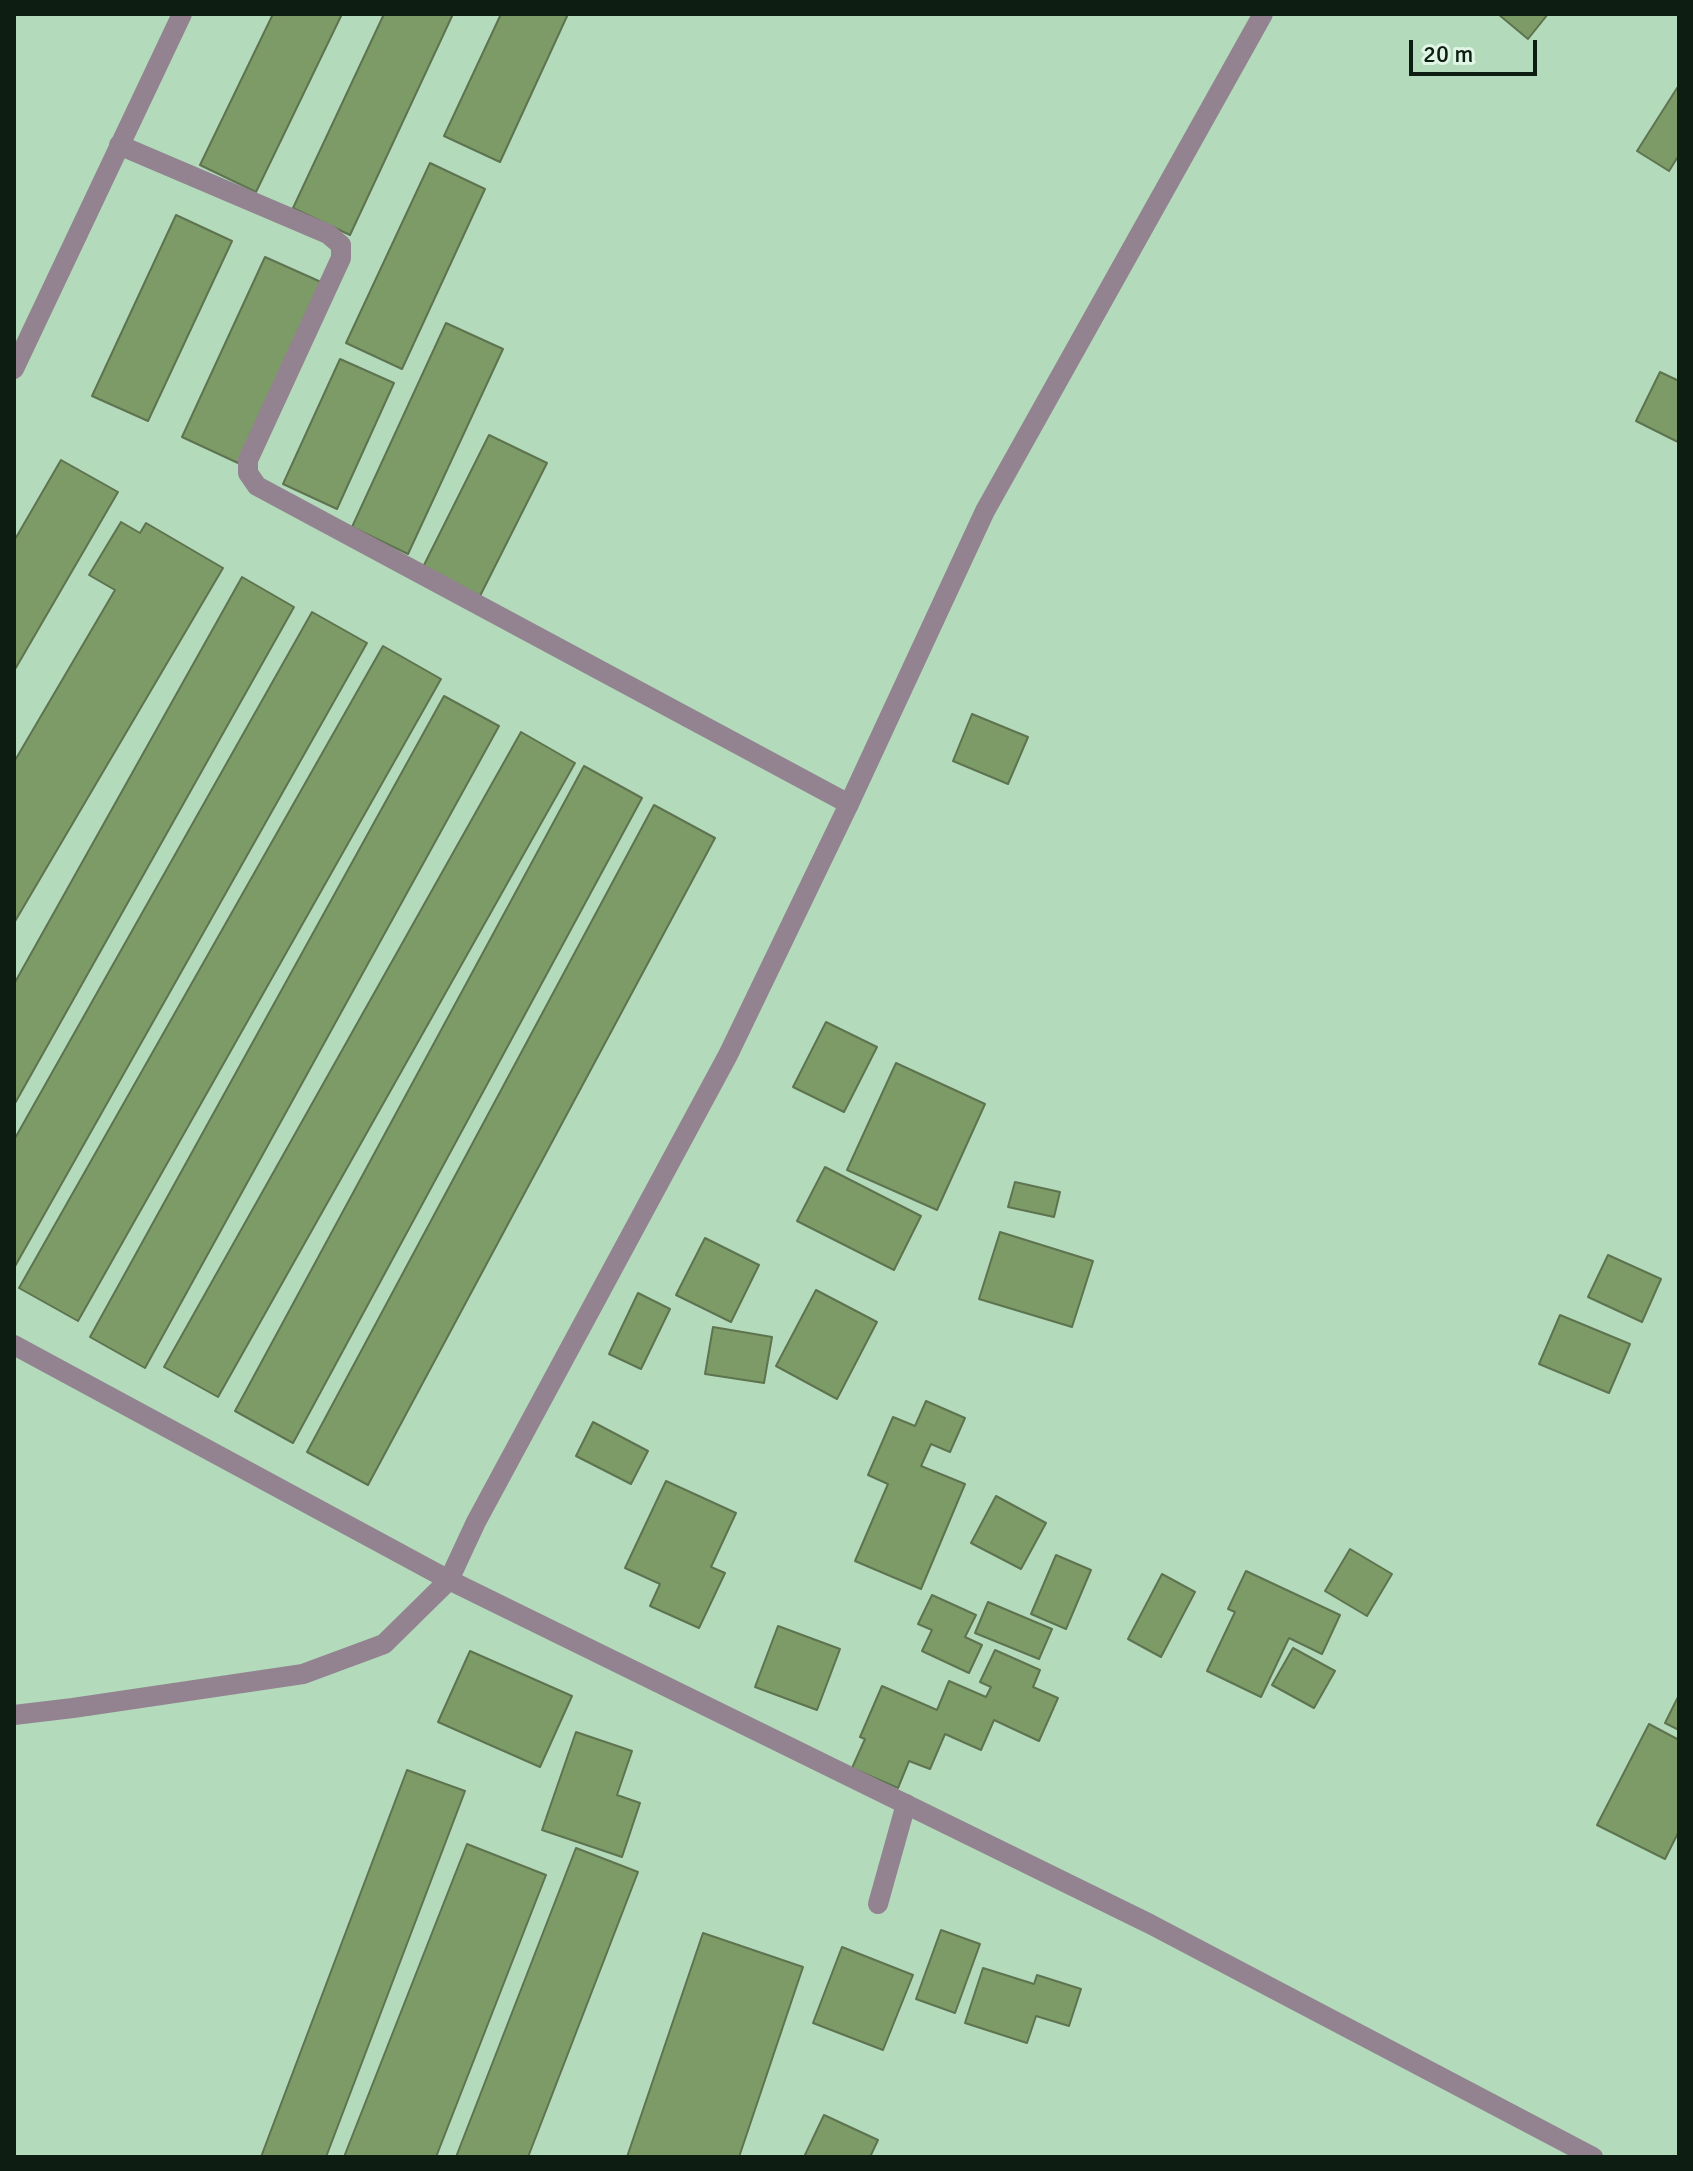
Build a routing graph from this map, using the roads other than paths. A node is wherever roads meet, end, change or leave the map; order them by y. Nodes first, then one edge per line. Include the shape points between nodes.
1 (182, 14) edge
2 (1263, 14) edge
3 (119, 145) junction
4 (14, 369) edge
5 (849, 804) junction
6 (14, 1345) edge
7 (449, 1580) junction
8 (14, 1715) edge
9 (906, 1804) junction
10 (878, 1904) dead end
11 (1593, 2157) edge

1 - 3 street
2 - 5 street via 985,511
3 - 4 street
3 - 5 street via 328,234 341,245 341,258 248,460 248,473 257,486
5 - 7 street via 728,1055
6 - 7 street
7 - 8 street via 384,1644 303,1674
7 - 9 street
9 - 10 street
9 - 11 street via 1150,1924

